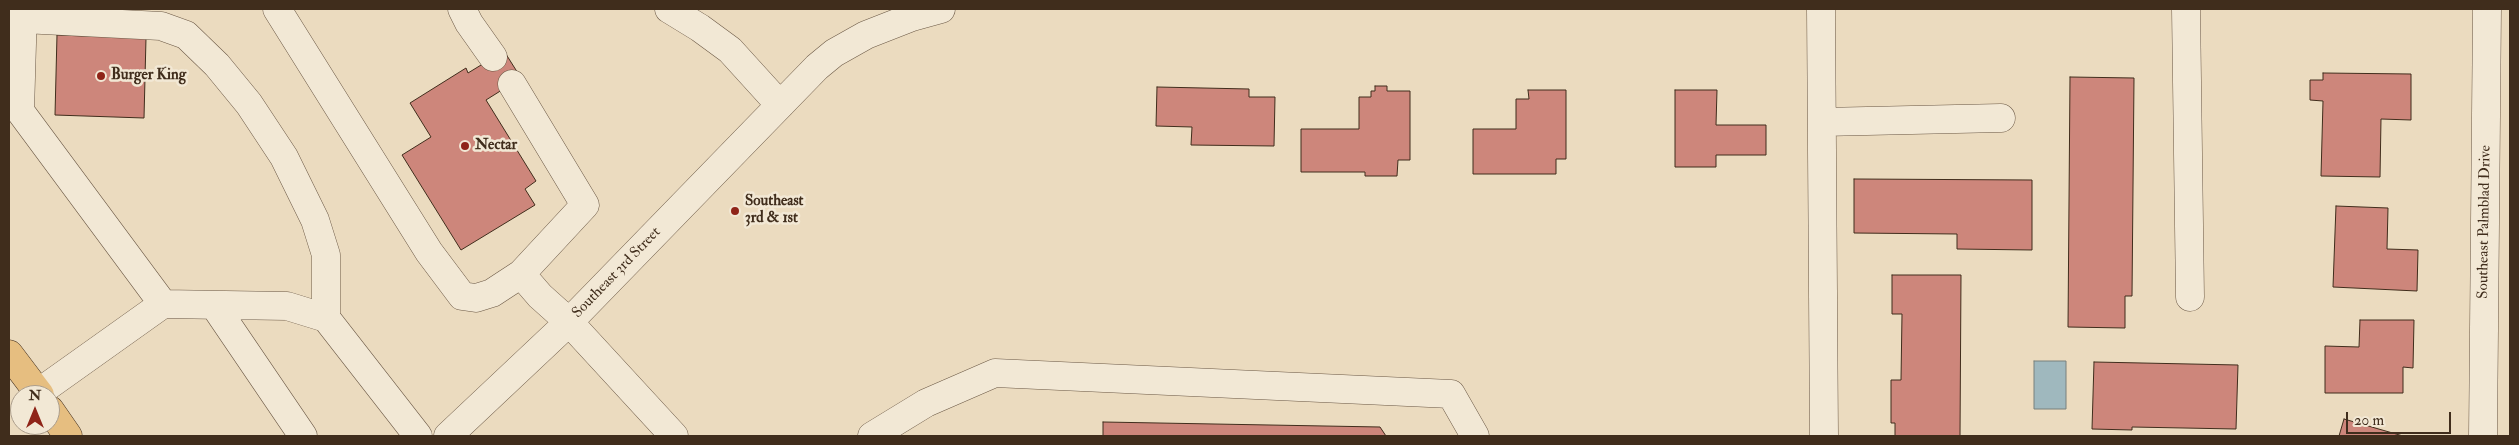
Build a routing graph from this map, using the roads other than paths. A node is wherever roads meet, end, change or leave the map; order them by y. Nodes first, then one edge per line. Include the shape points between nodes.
1 (277, 9) edge
2 (462, 9) edge
3 (669, 9) edge
4 (941, 9) edge
5 (1821, 9) edge
6 (2186, 9) edge
7 (2487, 9) edge
8 (23, 14) edge
9 (493, 57) dead end
10 (512, 84) dead end
11 (780, 105) junction
12 (2001, 118) dead end
13 (1822, 122) junction
14 (521, 274) junction
15 (2190, 297) dead end
16 (163, 304) junction
17 (214, 305) junction
18 (326, 318) junction
19 (569, 322) junction
20 (9, 354) edge
21 (32, 385) edge
22 (60, 386) edge
23 (60, 424) edge
24 (68, 436) edge
25 (303, 436) edge
26 (418, 436) edge
27 (448, 436) edge
28 (674, 436) edge
29 (872, 436) edge
30 (1475, 436) edge
31 (1824, 436) edge
32 (2483, 436) edge

1 - 14 street via 429,252 462,296 476,298 492,293
2 - 9 street
3 - 11 street via 730,50
4 - 11 street, Southeast 3rd Street via 866,35 834,53 816,66
5 - 13 street
6 - 15 street
7 - 32 street, Southeast Palmblad Drive
8 - 16 street via 20,111
8 - 18 street via 161,26 186,35 217,65 284,157 315,220 326,254
10 - 14 street via 585,205
11 - 19 street, Southeast 3rd Street
12 - 13 street
13 - 31 street
14 - 19 street
16 - 17 street
16 - 22 street
17 - 18 street via 287,306
17 - 25 street
18 - 26 street
19 - 27 street, Southeast 3rd Street
19 - 28 street
20 - 21 highway
23 - 24 highway
29 - 30 street via 926,402 995,374 1451,394

